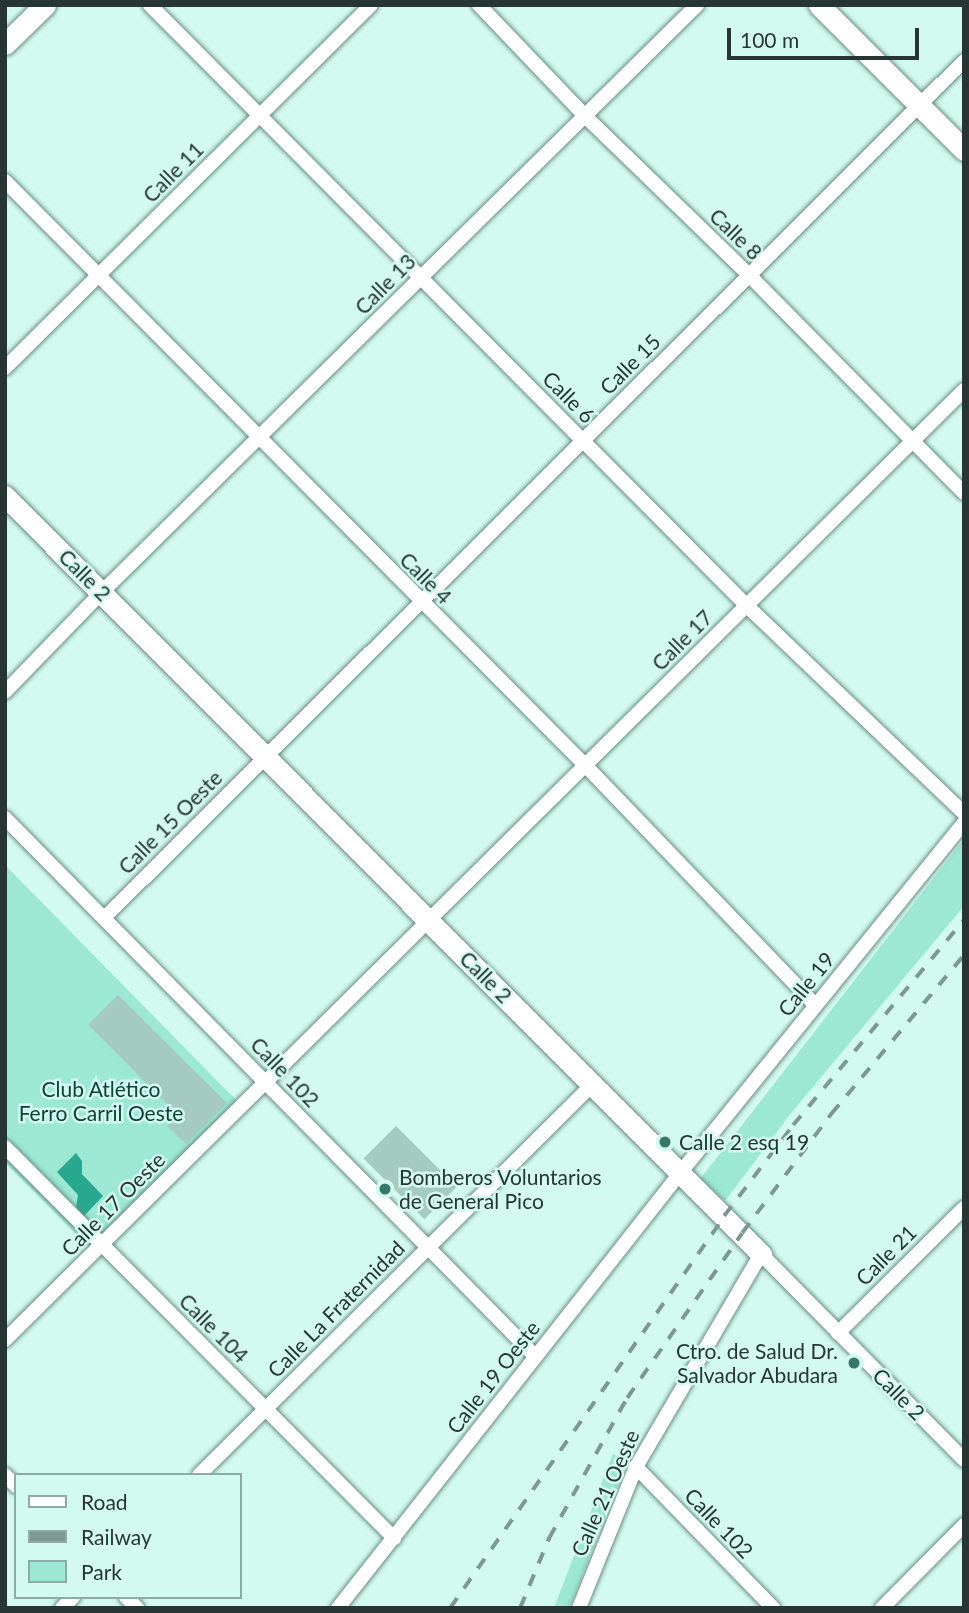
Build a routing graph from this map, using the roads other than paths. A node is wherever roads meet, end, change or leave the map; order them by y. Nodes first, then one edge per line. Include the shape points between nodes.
1 (44, 5) edge
2 (150, 5) edge
3 (371, 5) edge
4 (479, 5) edge
5 (697, 5) edge
6 (819, 5) edge
7 (5, 44) edge
8 (964, 61) edge
9 (919, 105) junction
10 (259, 116) junction
11 (585, 116) junction
12 (964, 150) edge
13 (5, 181) edge
14 (99, 275) junction
15 (749, 275) junction
16 (420, 278) junction
17 (5, 368) edge
18 (964, 390) edge
19 (258, 438) junction
20 (584, 440) junction
21 (912, 440) junction
22 (964, 493) edge
23 (5, 496) edge
24 (102, 592) junction
25 (421, 602) junction
26 (746, 605) junction
27 (5, 692) edge
28 (266, 756) junction
29 (585, 765) junction
30 (964, 813) edge
31 (5, 818) edge
32 (964, 822) edge
33 (104, 918) junction
34 (429, 920) junction
35 (815, 1005) junction
36 (265, 1082) junction
37 (593, 1084) junction
38 (5, 1147) edge
39 (681, 1172) junction
40 (964, 1208) edge
41 (102, 1244) junction
42 (428, 1248) junction
43 (761, 1254) junction
44 (838, 1333) junction
45 (5, 1340) edge
46 (535, 1356) junction
47 (265, 1409) junction
48 (964, 1460) edge
49 (636, 1467) junction
50 (200, 1473) edge
51 (964, 1525) edge
52 (394, 1538) junction
53 (338, 1608) edge
54 (579, 1608) edge
55 (772, 1608) edge
56 (881, 1608) edge

1 - 7 street
2 - 10 street, Calle 6
3 - 10 street, Calle 11
4 - 11 street, Calle 8
5 - 11 street, Calle 13
6 - 9 street
8 - 9 street, Calle 15
9 - 12 street
9 - 15 street, Calle 15
10 - 14 street, Calle 11
10 - 16 street, Calle 6
11 - 15 street, Calle 8
11 - 16 street, Calle 13
13 - 14 street, Calle 4
14 - 17 street, Calle 11
14 - 19 street, Calle 4
15 - 20 street, Calle 15
15 - 21 street, Calle 8
16 - 19 street, Calle 13
16 - 20 street, Calle 6
18 - 21 street, Calle 17
19 - 24 street, Calle 13
19 - 25 street, Calle 4
20 - 25 street, Calle 15
20 - 26 street, Calle 6
21 - 22 street, Calle 8
21 - 26 street, Calle 17
23 - 24 street, Calle 2
24 - 27 street, Calle 13
24 - 28 street, Calle 2
25 - 28 street, Calle 15
25 - 29 street, Calle 4
26 - 29 street, Calle 17
26 - 30 street, Calle 6
28 - 33 street, Calle 15 Oeste
28 - 34 street, Calle 2
29 - 34 street, Calle 17
29 - 35 street, Calle 4
31 - 33 street, Calle 102
32 - 35 street, Calle 19
33 - 36 street, Calle 102
34 - 36 street, Calle 17 Oeste
34 - 37 street, Calle 2
35 - 39 street, Calle 19
36 - 41 street, Calle 17 Oeste
36 - 42 street, Calle 102
37 - 39 street, Calle 2
37 - 42 street, Calle La Fraternidad
38 - 41 street, Calle 104
39 - 43 street, Calle 2
39 - 46 street, Calle 19 Oeste
40 - 44 street, Calle 21
41 - 45 street, Calle 17 Oeste
41 - 47 street, Calle 104
42 - 46 street, Calle 102
42 - 47 street, Calle La Fraternidad
43 - 44 street, Calle 2
43 - 49 street, Calle 21 Oeste
44 - 48 street, Calle 2
46 - 52 street, Calle 19 Oeste
47 - 50 street, Calle La Fraternidad
47 - 52 street, Calle 104
49 - 54 street, Calle 21 Oeste
49 - 55 street, Calle 102
51 - 56 street
52 - 53 street, Calle 19 Oeste

